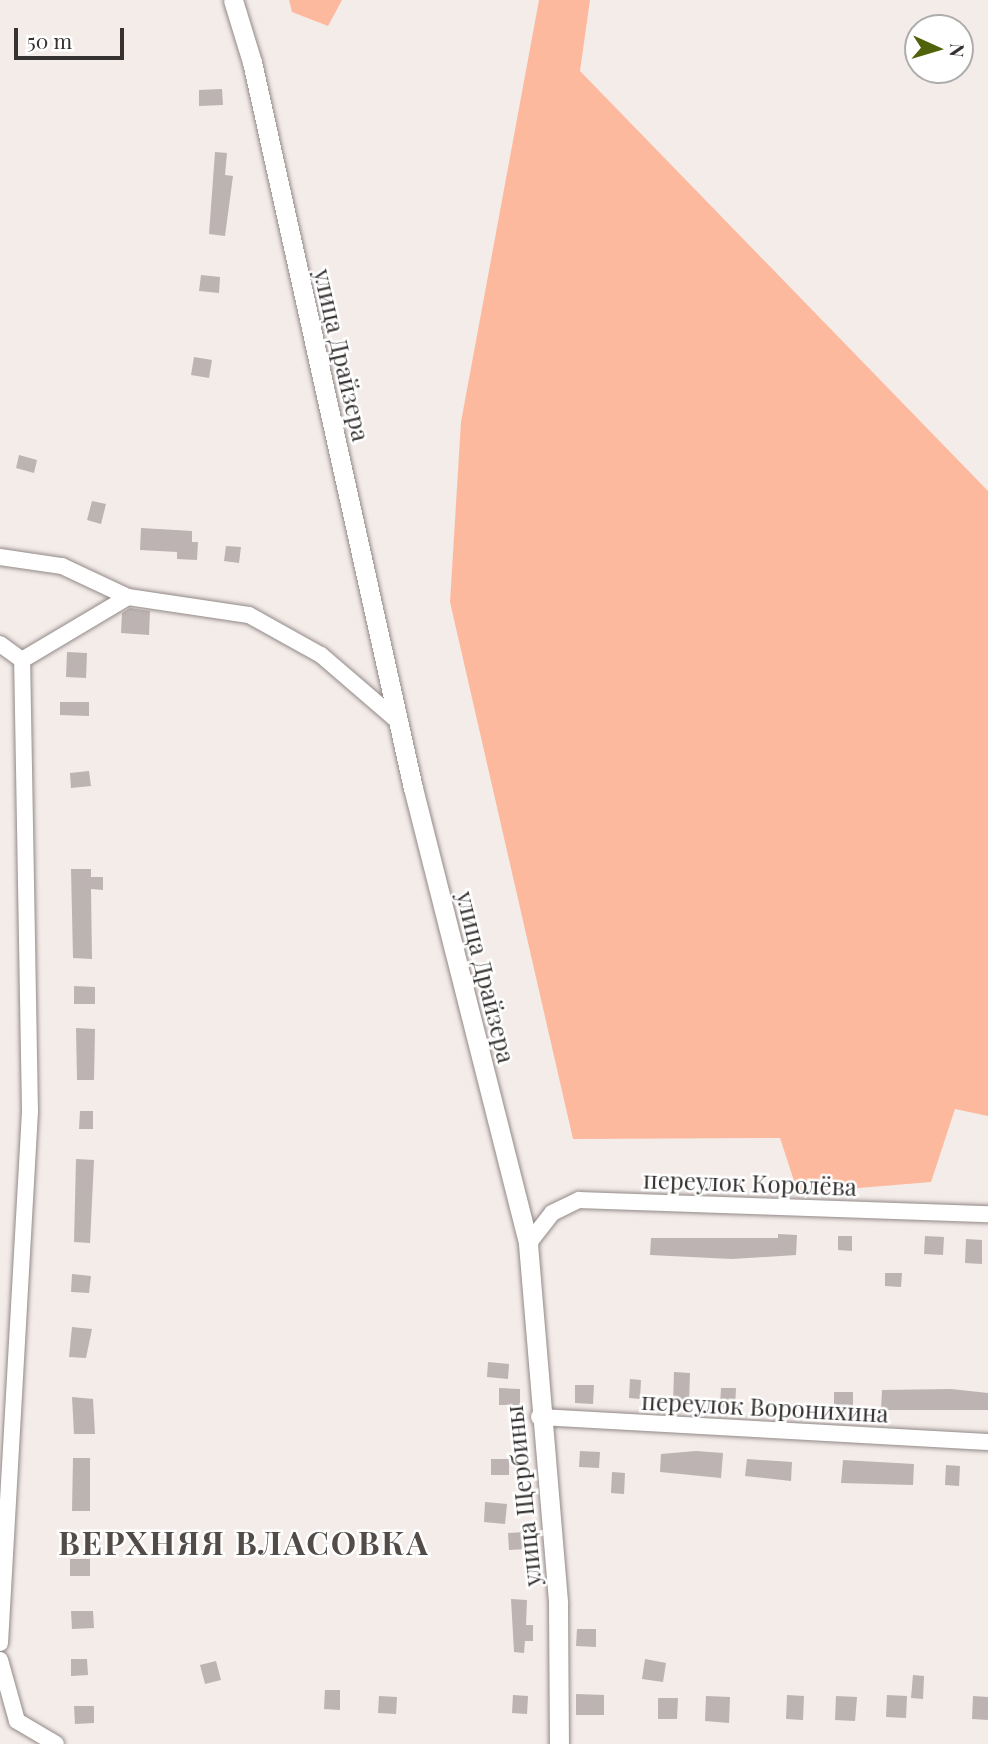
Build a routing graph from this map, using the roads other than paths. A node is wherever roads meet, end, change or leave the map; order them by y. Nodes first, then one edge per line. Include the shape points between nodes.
1 (233, 0) edge
2 (0, 557) edge
3 (128, 597) junction
4 (0, 644) edge
5 (22, 660) junction
6 (398, 722) junction
7 (988, 1214) edge
8 (528, 1244) junction
9 (539, 1417) junction
10 (988, 1442) edge
11 (0, 1643) edge
12 (0, 1660) edge
13 (56, 1744) edge
14 (559, 1744) edge

1 - 6 street, улица Драйзера via 252,62
2 - 3 street via 62,566
3 - 5 street
3 - 6 street via 249,615 321,655
4 - 5 street
5 - 11 street via 30,1112
6 - 8 street, улица Драйзера
7 - 8 street, переулок Королёва via 579,1200 552,1213
8 - 9 street, улица Щербины
9 - 10 street, переулок Воронихина
9 - 14 street, улица Щербины via 558,1604
12 - 13 street via 17,1721

